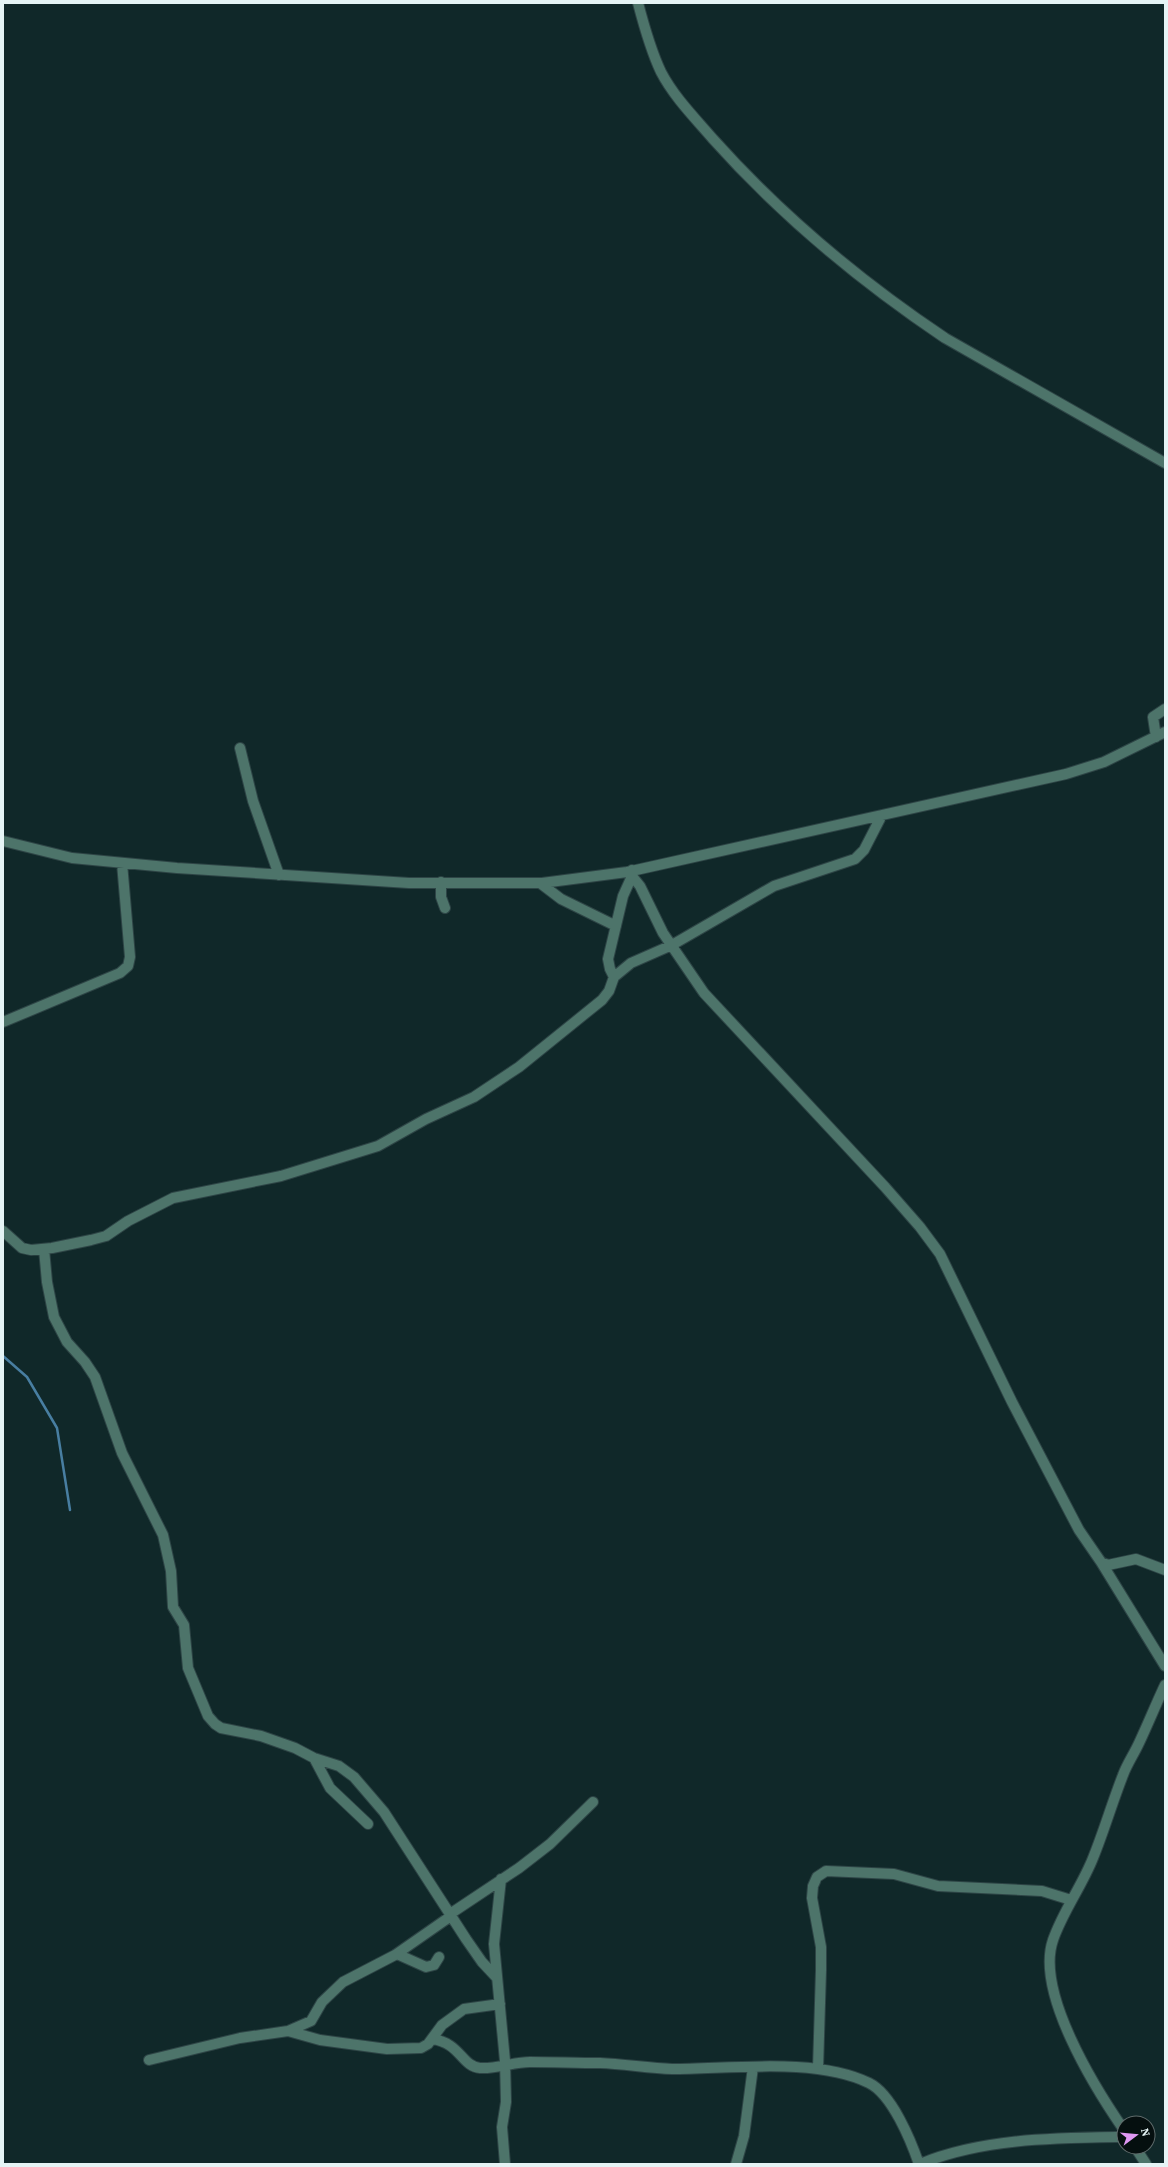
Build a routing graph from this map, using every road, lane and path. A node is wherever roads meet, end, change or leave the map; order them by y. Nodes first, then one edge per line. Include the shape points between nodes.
1 (638, 3) edge
2 (1165, 463) edge
3 (1165, 709) edge
4 (1165, 732) edge
5 (1156, 736) junction
6 (240, 748) dead end
7 (882, 815) junction
8 (3, 842) edge
9 (122, 863) junction
10 (632, 873) junction
11 (279, 875) junction
12 (441, 882) junction
13 (540, 883) junction
14 (445, 908) dead end
15 (616, 926) junction
16 (672, 945) junction
17 (614, 977) junction
18 (3, 1022) edge
19 (3, 1231) edge
20 (44, 1249) junction
21 (1101, 1562) junction
22 (1165, 1570) edge
23 (1165, 1666) edge
24 (1165, 1685) edge
25 (314, 1758) junction
26 (593, 1802) dead end
27 (368, 1824) dead end
28 (501, 1879) junction
29 (1071, 1900) junction
30 (451, 1915) junction
31 (397, 1954) junction
32 (439, 1957) dead end
33 (498, 1978) junction
34 (500, 2004) junction
35 (288, 2031) junction
36 (432, 2039) junction
37 (149, 2060) dead end
38 (505, 2065) junction
39 (753, 2067) junction
40 (818, 2069) junction
41 (1116, 2119) edge
42 (1116, 2136) edge
43 (1140, 2155) edge
44 (505, 2164) edge
45 (736, 2164) edge
46 (919, 2164) edge
47 (1146, 2164) edge

1 - 2 street via 661,72 672,90 725,152 802,228 910,315 945,338
3 - 5 street via 1153,717
4 - 5 street
5 - 7 street via 1104,762 1066,774
6 - 11 street via 254,801
7 - 10 street
7 - 16 street via 864,850 855,858 774,886
8 - 9 street via 72,858
9 - 11 street
9 - 18 street via 130,957 128,966 120,973
10 - 13 street
10 - 15 street via 622,896
10 - 16 street via 663,933
11 - 12 street via 409,883
12 - 13 street
12 - 14 street via 440,894
13 - 15 street via 561,899
15 - 17 street via 608,959
16 - 17 street via 631,963
16 - 21 street via 718,1010 885,1187 940,1254 1012,1402 1079,1530
17 - 20 street via 609,991 602,1000 519,1067 464,1103 426,1119 392,1139 361,1152 301,1170 173,1198 128,1221 106,1236
19 - 20 street via 22,1248
20 - 25 street via 54,1317 67,1342 95,1378 122,1453 162,1535 171,1570 173,1607 184,1626 188,1668 208,1716 221,1728 261,1736
21 - 22 street via 1111,1565 1136,1559
21 - 23 street
24 - 29 street via 1123,1774 1092,1860
25 - 27 street via 330,1788
25 - 30 street via 339,1766 369,1792
26 - 28 street via 550,1844
28 - 30 street
28 - 33 street via 494,1944
29 - 40 street via 1042,1892 938,1886 894,1874 826,1871 817,1877 812,1898 821,1962
29 - 41 street via 1052,1940 1050,1975 1055,1998 1081,2061
30 - 31 street
30 - 33 street via 482,1962
31 - 32 street via 426,1967 434,1965
31 - 35 street via 343,1982 322,2002 311,2021
33 - 34 street
34 - 36 street via 464,2009 442,2025
34 - 38 street
35 - 36 street via 320,2040 387,2049 421,2048
35 - 37 street via 240,2038
36 - 38 street via 452,2045 473,2067
38 - 39 street via 529,2062 671,2068
38 - 44 street via 506,2102 502,2127
39 - 40 street
39 - 45 street via 744,2136
40 - 46 street via 870,2083 881,2092 913,2147
42 - 46 street via 1024,2141 952,2152
43 - 47 street

